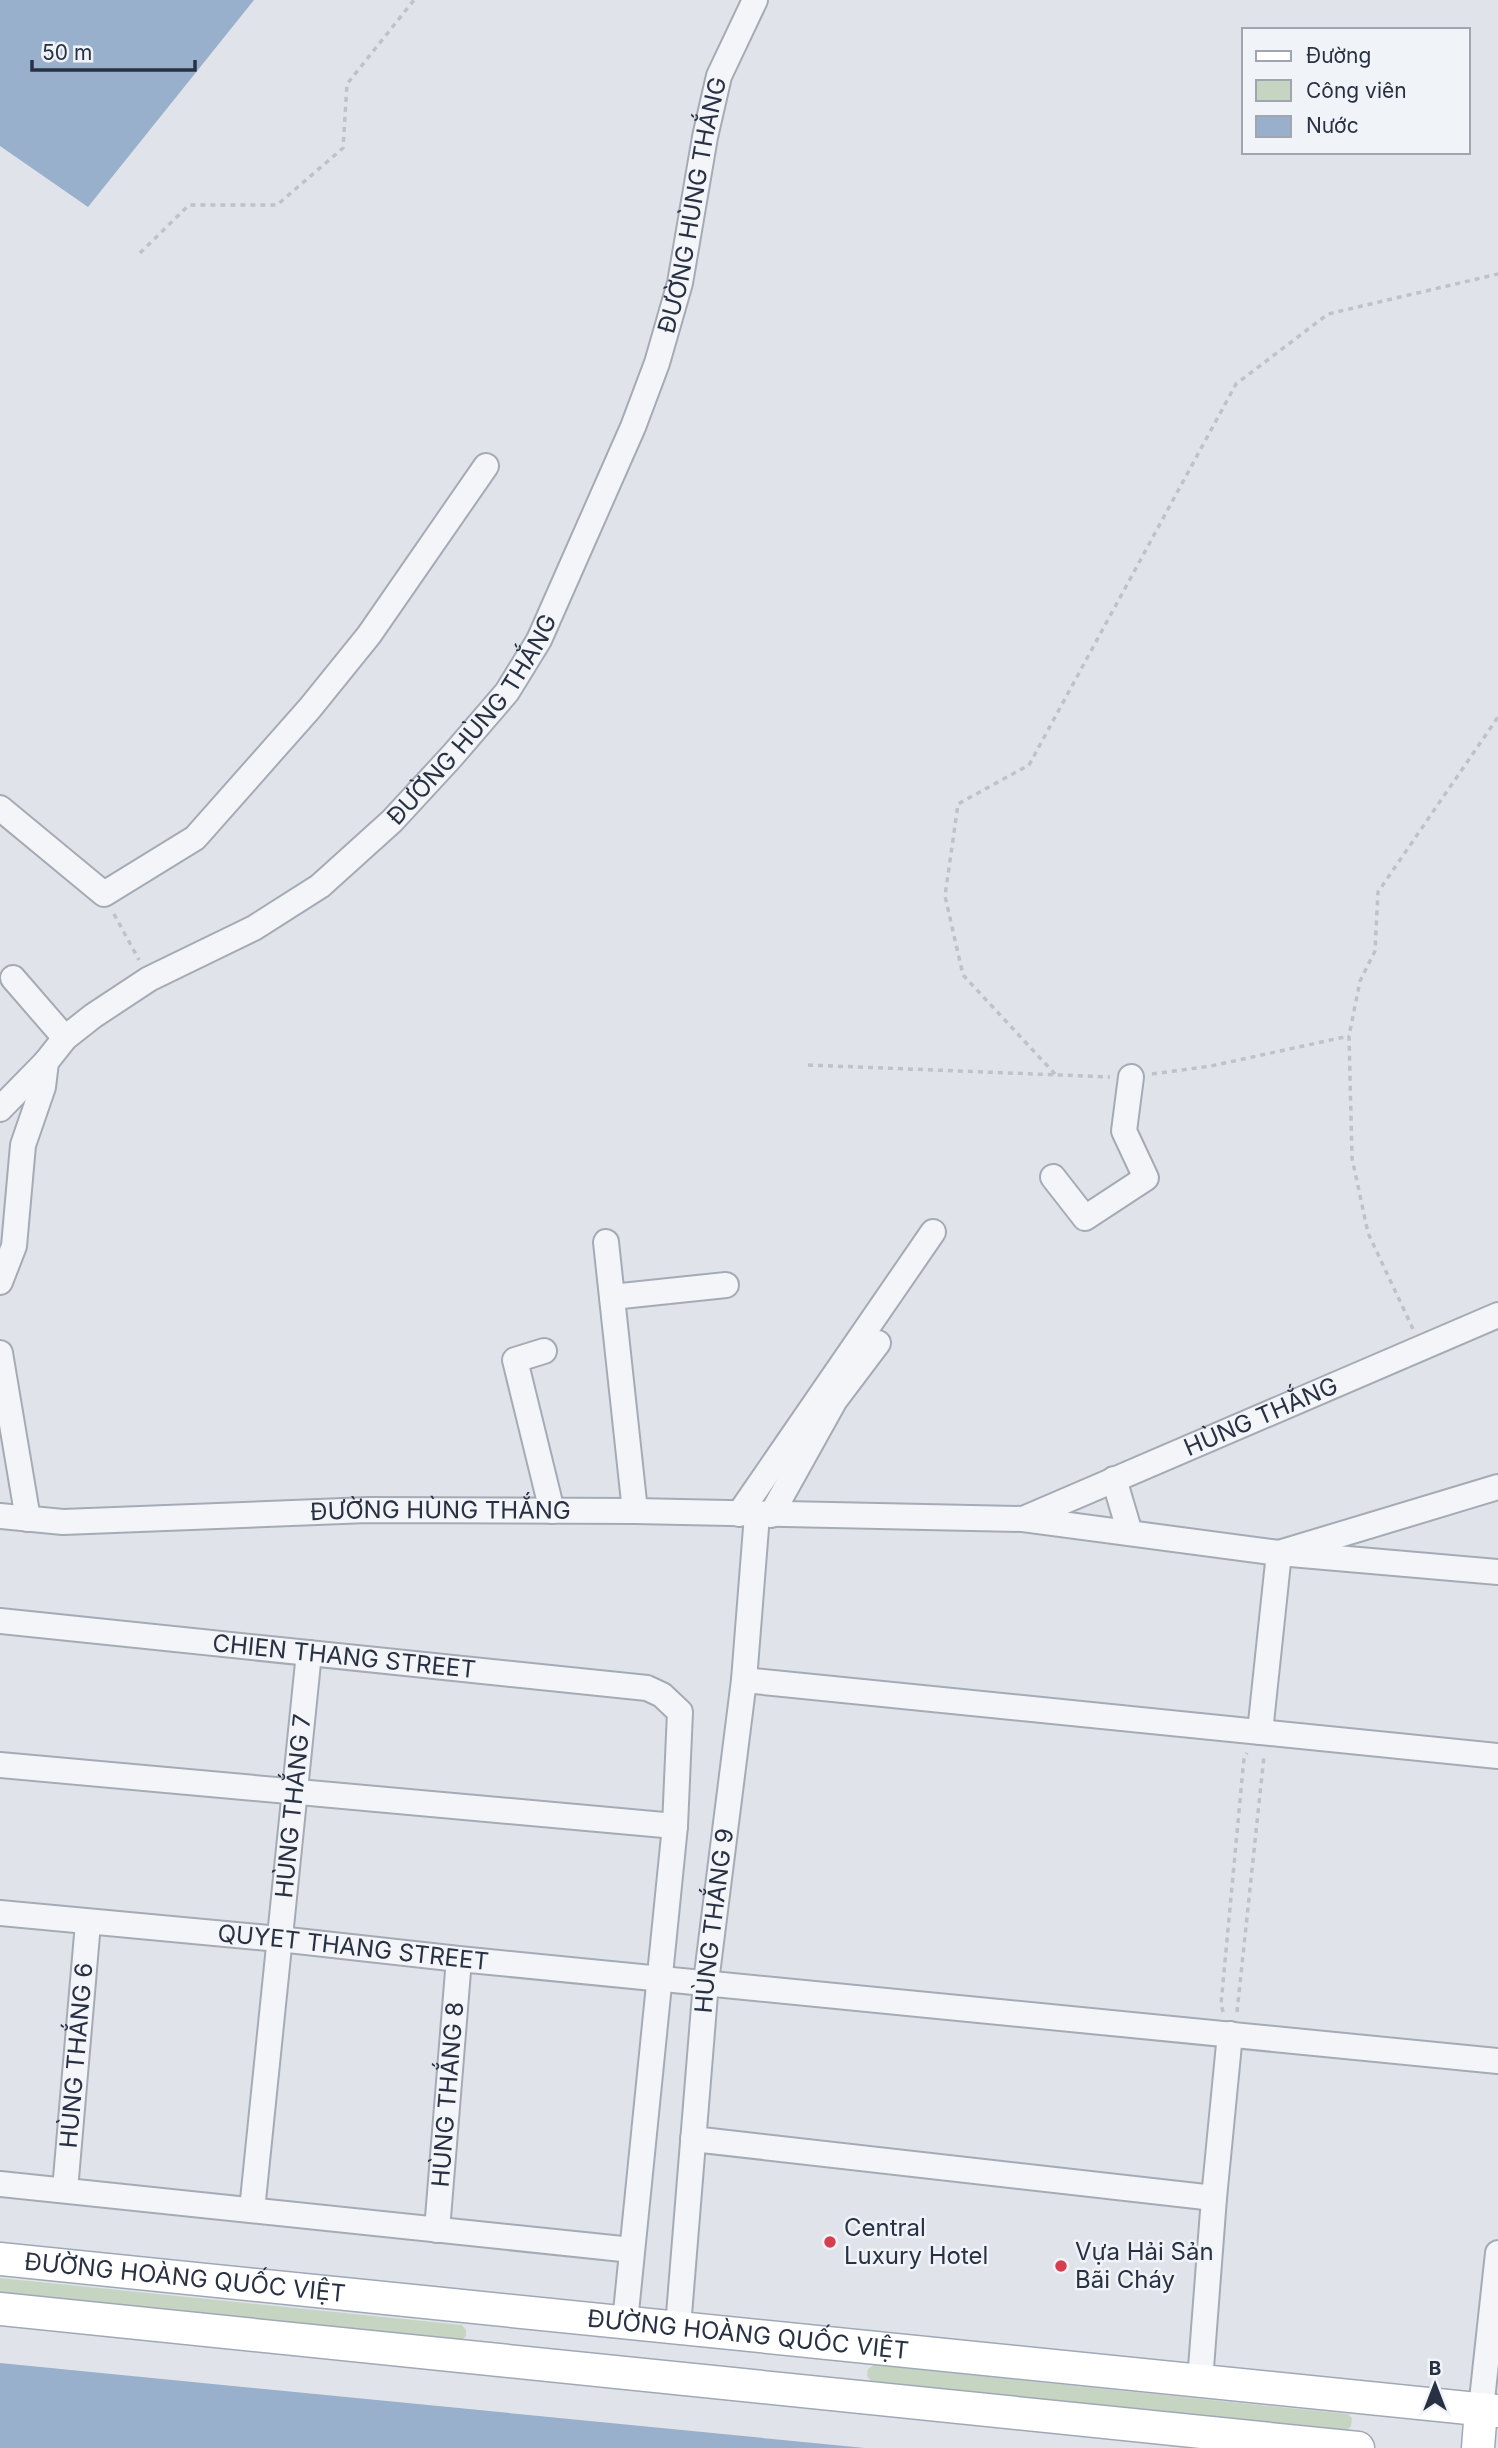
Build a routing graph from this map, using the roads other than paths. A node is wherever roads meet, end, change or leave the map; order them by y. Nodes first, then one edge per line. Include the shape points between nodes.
1 (755, 0) edge
2 (486, 466) dead end
3 (0, 808) edge
4 (13, 978) dead end
5 (65, 1038) junction
6 (46, 1062) junction
7 (1131, 1077) road end
8 (2, 1103) edge
9 (1053, 1177) dead end
10 (933, 1232) dead end
11 (606, 1242) dead end
12 (0, 1282) edge
13 (726, 1286) dead end
14 (611, 1297) junction
15 (1498, 1315) edge
16 (878, 1343) dead end
17 (544, 1351) dead end
18 (0, 1353) edge
19 (1114, 1479) junction
20 (1498, 1488) edge
21 (552, 1511) junction
22 (635, 1511) junction
23 (756, 1515) junction
24 (0, 1516) edge
25 (28, 1519) junction
26 (1023, 1519) junction
27 (1130, 1533) junction
28 (1279, 1553) junction
29 (1498, 1572) edge
30 (0, 1621) edge
31 (309, 1653) junction
32 (744, 1680) junction
33 (1260, 1732) junction
34 (1498, 1756) edge
35 (0, 1765) edge
36 (294, 1792) junction
37 (675, 1826) junction
38 (0, 1913) edge
39 (88, 1923) junction
40 (279, 1939) junction
41 (458, 1959) junction
42 (659, 1977) junction
43 (706, 1982) junction
44 (1230, 2034) junction
45 (1498, 2061) edge
46 (693, 2139) junction
47 (0, 2183) edge
48 (65, 2190) junction
49 (1214, 2198) junction
50 (251, 2210) junction
51 (437, 2230) junction
52 (632, 2250) junction
53 (1498, 2253) edge
54 (0, 2259) edge
55 (0, 2309) edge
56 (625, 2322) junction
57 (678, 2328) junction
58 (620, 2372) junction
59 (674, 2378) junction
60 (1200, 2381) junction
61 (1490, 2410) edge
62 (1358, 2448) edge
63 (1478, 2448) edge

1 - 5 street, ĐƯỜNG HÙNG THẮNG via 719,76 680,283 657,363 539,640 507,692 392,821 320,886 254,928 149,979
2 - 3 street via 369,635 195,838 104,894
4 - 5 street
5 - 6 street, ĐƯỜNG HÙNG THẮNG
6 - 8 street
6 - 12 street, ĐƯỜNG HÙNG THẮNG via 44,1087 20,1158 15,1246
7 - 9 street via 1124,1131 1146,1178 1085,1218
10 - 23 street
11 - 14 street
13 - 14 street
14 - 22 street
15 - 19 street, HÙNG THẮNG
16 - 23 street
17 - 21 street via 515,1360
18 - 25 street
19 - 26 street, HÙNG THẮNG
19 - 27 street
20 - 28 street
21 - 22 street, ĐƯỜNG HÙNG THẮNG
21 - 25 street, ĐƯỜNG HÙNG THẮNG via 368,1510 63,1522
22 - 23 street, ĐƯỜNG HÙNG THẮNG
23 - 26 street, ĐƯỜNG HÙNG THẮNG
23 - 32 street, HÙNG THẮNG 9
24 - 25 street, ĐƯỜNG HÙNG THẮNG
26 - 27 street, ĐƯỜNG HÙNG THẮNG
27 - 28 street, ĐƯỜNG HÙNG THẮNG
28 - 29 street, ĐƯỜNG HÙNG THẮNG
28 - 33 street
30 - 31 street, CHIEN THANG STREET
31 - 36 street, HÙNG THẮNG 7
31 - 37 street, CHIEN THANG STREET via 647,1688 662,1695 680,1712
32 - 33 street
32 - 43 street, HÙNG THẮNG 9
33 - 34 street
35 - 36 street
36 - 37 street
36 - 40 street, HÙNG THẮNG 7
37 - 42 street
38 - 39 street, QUYET THANG STREET
39 - 40 street, QUYET THANG STREET
39 - 48 street, HÙNG THẮNG 6
40 - 41 street, QUYET THANG STREET
40 - 50 street, HÙNG THẮNG 7
41 - 42 street, QUYET THANG STREET
41 - 51 street, HÙNG THẮNG 8
42 - 43 street, QUYET THANG STREET
42 - 52 street
43 - 44 street, QUYET THANG STREET
43 - 46 street, HÙNG THẮNG 9
44 - 45 street, QUYET THANG STREET
44 - 49 street
46 - 49 street
46 - 57 street, HÙNG THẮNG 9
47 - 48 street
48 - 50 street
49 - 60 street
50 - 51 street
51 - 52 street
52 - 56 street
53 - 61 street
54 - 56 main road, ĐƯỜNG HOÀNG QUỐC VIỆT
55 - 58 main road, ĐƯỜNG HOÀNG QUỐC VIỆT
56 - 57 main road, ĐƯỜNG HOÀNG QUỐC VIỆT
56 - 58 main road
57 - 59 main road
57 - 60 main road, ĐƯỜNG HOÀNG QUỐC VIỆT
58 - 59 main road, ĐƯỜNG HOÀNG QUỐC VIỆT
59 - 62 main road, ĐƯỜNG HOÀNG QUỐC VIỆT
60 - 61 main road, ĐƯỜNG HOÀNG QUỐC VIỆT
61 - 63 main road

